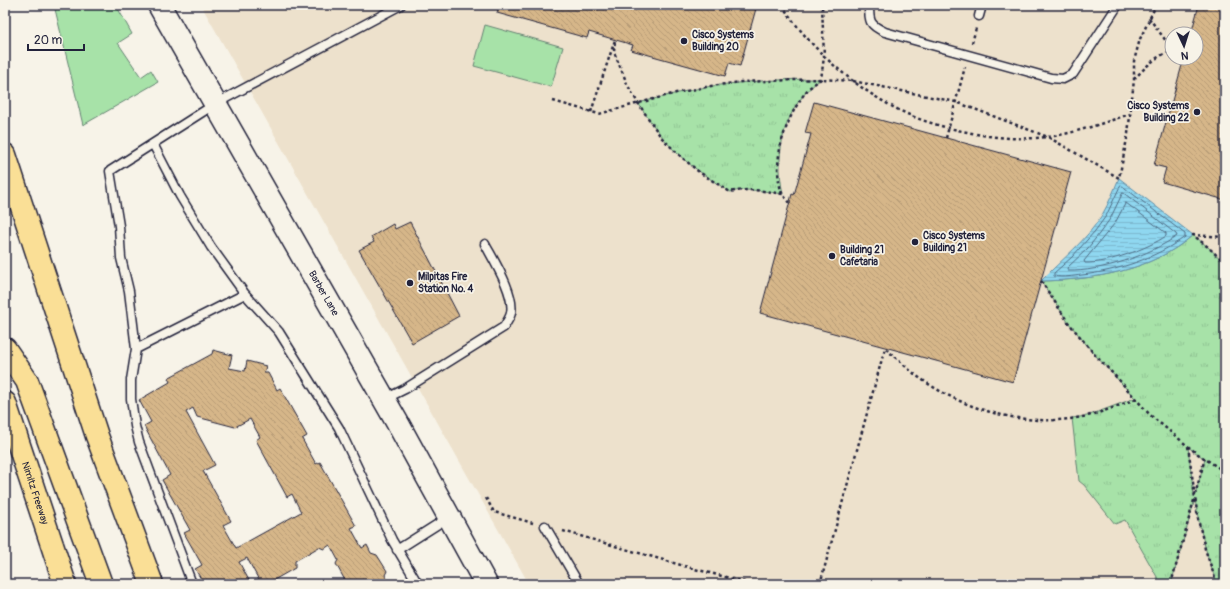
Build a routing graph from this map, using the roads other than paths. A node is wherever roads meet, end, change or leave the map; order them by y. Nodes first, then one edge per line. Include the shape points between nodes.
1 (159, 5) edge
2 (401, 5) edge
3 (869, 5) edge
4 (982, 5) edge
5 (1118, 5) edge
6 (979, 16) road end
7 (215, 104) junction
8 (153, 144) junction
9 (5, 155) edge
10 (485, 244) dead end
11 (245, 294) junction
12 (5, 349) edge
13 (136, 349) junction
14 (384, 400) junction
15 (5, 403) edge
16 (450, 517) junction
17 (545, 526) road end
18 (397, 550) junction
19 (65, 584) edge
20 (101, 584) edge
21 (152, 584) edge
22 (192, 584) edge
23 (418, 584) edge
24 (486, 584) edge
25 (579, 584) edge

1 - 7 street, Barber Lane
2 - 7 lane
3 - 5 lane via 869,20 875,28 885,32 1051,78 1063,79 1072,74
4 - 6 lane
7 - 8 lane
7 - 14 street, Barber Lane
8 - 11 lane via 211,247
8 - 13 lane via 110,171
9 - 21 highway via 97,436
10 - 14 lane via 505,282 510,298 511,313 504,327 406,389
11 - 13 lane
11 - 18 lane via 280,332 339,428
12 - 20 highway via 27,381
13 - 22 lane via 131,380 135,426
14 - 16 street, Barber Lane
15 - 19 highway, Nimitz Freeway
16 - 18 lane
16 - 24 street, Barber Lane
17 - 25 lane
18 - 23 lane

